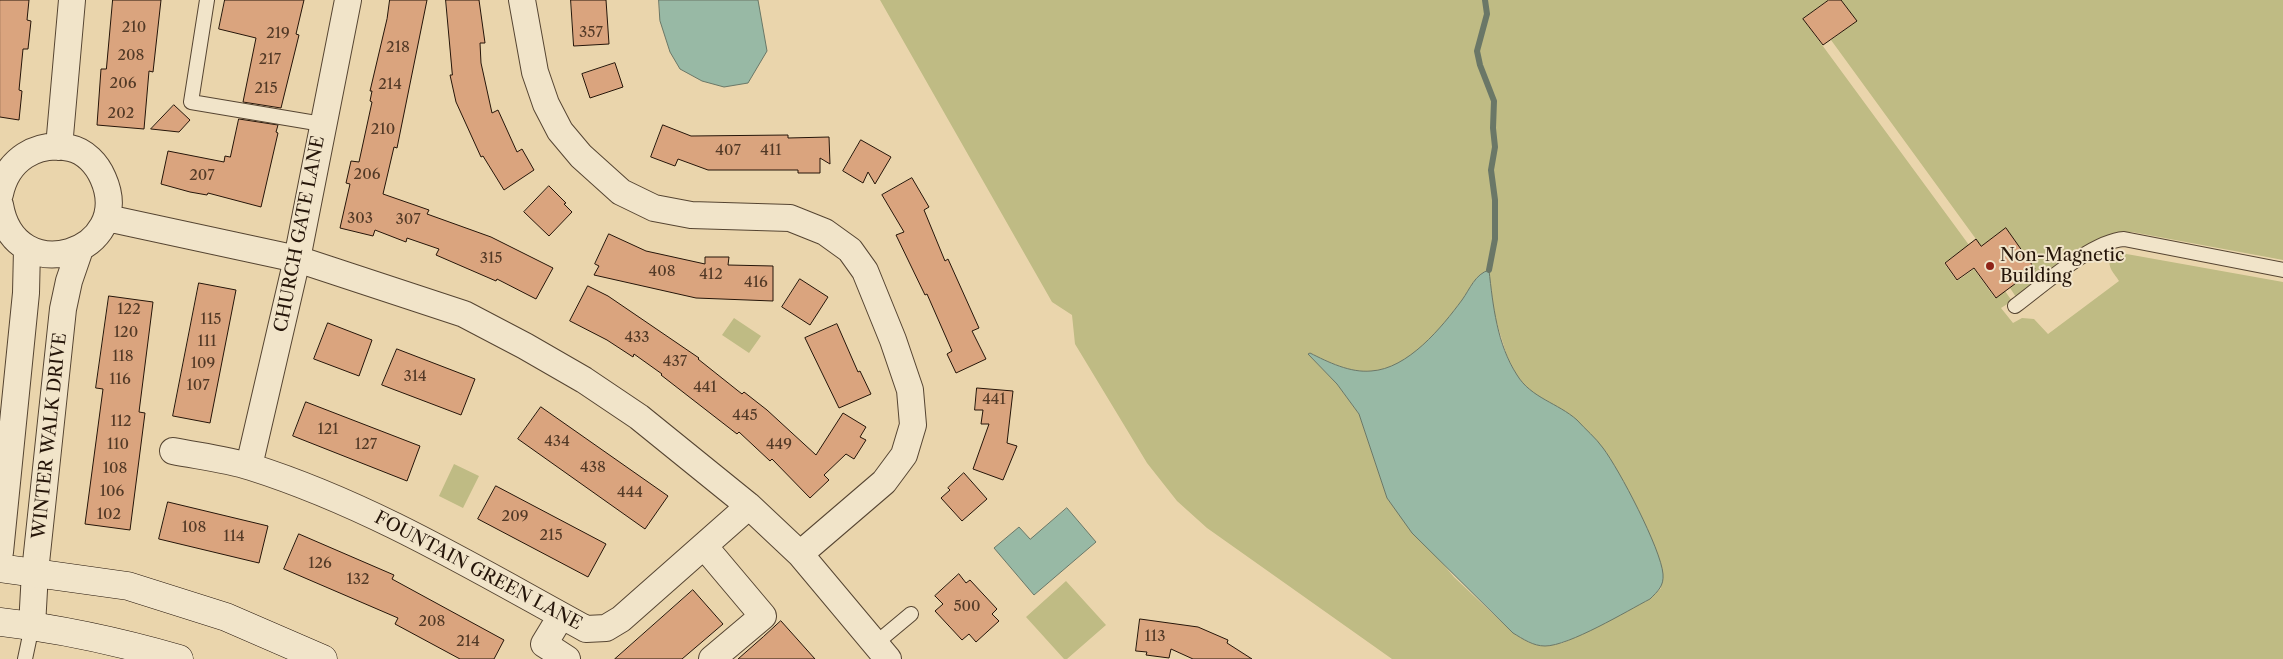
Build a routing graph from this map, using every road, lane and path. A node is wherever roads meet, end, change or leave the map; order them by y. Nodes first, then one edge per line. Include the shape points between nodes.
1 (72, 0) edge
2 (207, 0) edge
3 (348, 0) edge
4 (522, 0) edge
5 (322, 124) junction
6 (59, 147) junction
7 (0, 193) edge
8 (0, 205) edge
9 (107, 218) junction
10 (27, 248) junction
11 (80, 249) junction
12 (297, 259) junction
13 (2283, 270) edge
14 (2015, 306) dead end
15 (173, 451) dead end
16 (249, 466) junction
17 (749, 506) junction
18 (704, 546) junction
19 (0, 552) edge
20 (800, 554) junction
21 (0, 568) edge
22 (35, 572) junction
23 (911, 614) dead end
24 (561, 616) junction
25 (0, 622) edge
26 (32, 626) junction
27 (881, 654) edge
28 (25, 659) edge
29 (179, 659) edge
30 (323, 659) edge
31 (567, 659) edge
32 (712, 659) edge

1 - 6 street
2 - 5 lane via 191,102
3 - 5 street, CHURCH GATE LANE
4 - 20 street via 535,72 553,118 580,156 621,192 654,208 691,215 790,218 831,236 850,250 865,271 910,390 912,425 904,455 884,482
5 - 12 street, CHURCH GATE LANE
6 - 7 street via 34,150 15,162
6 - 9 street via 81,152 101,172 109,200
8 - 10 street via 2,220 15,239
9 - 11 street via 98,233
9 - 12 street
10 - 11 street via 39,254 58,256
10 - 19 street via 26,293
11 - 22 street, WINTER WALK DRIVE via 63,308
12 - 16 street, CHURCH GATE LANE
12 - 17 street via 464,314 525,346 639,416
13 - 14 lane via 2115,240 2092,250
15 - 16 street, FOUNTAIN GREEN LANE
16 - 24 street, FOUNTAIN GREEN LANE via 383,518
17 - 18 street, FOUNTAIN GREEN LANE
17 - 20 street
18 - 24 street, FOUNTAIN GREEN LANE via 621,619 606,628 586,630
18 - 32 street via 763,616
20 - 27 street
21 - 22 street
22 - 26 street, WINTER WALK DRIVE
22 - 30 street via 128,586 226,617
23 - 27 lane
24 - 31 street via 544,644
25 - 26 street
26 - 28 lane
26 - 29 street via 123,642

